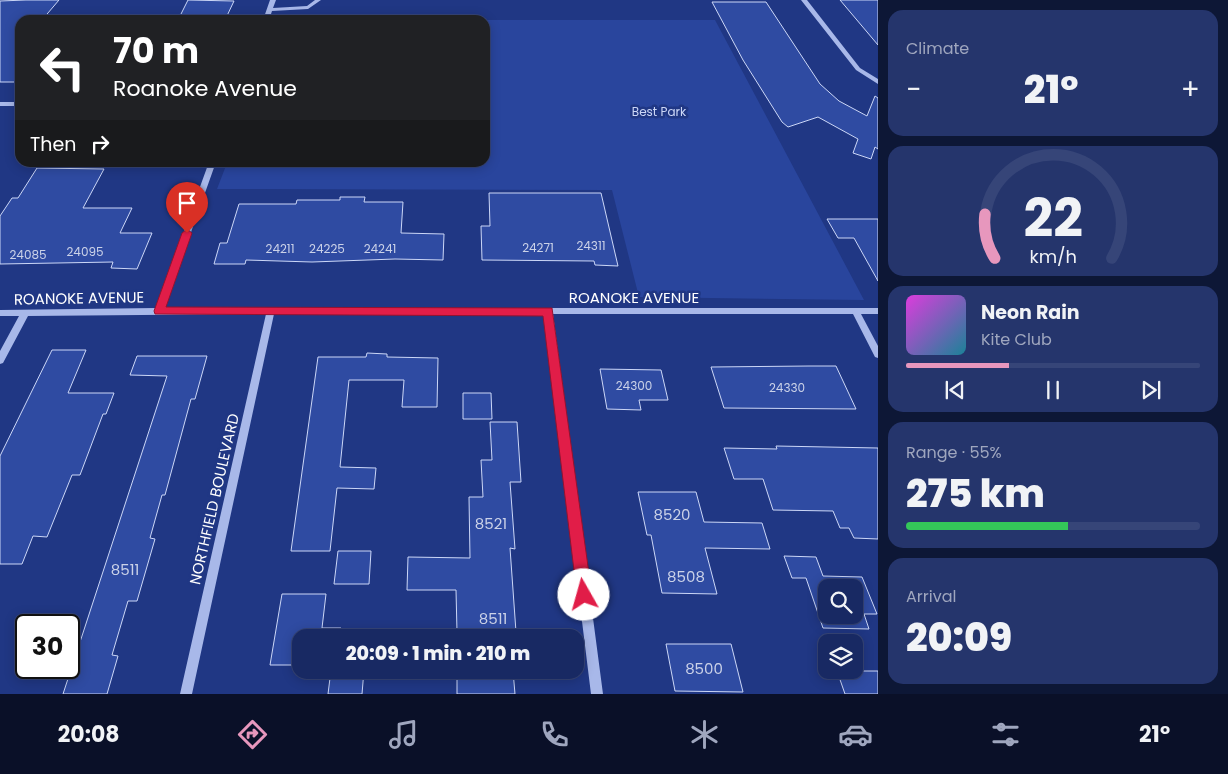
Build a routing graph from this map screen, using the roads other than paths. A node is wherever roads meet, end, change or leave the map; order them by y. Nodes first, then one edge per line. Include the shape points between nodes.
1 (273, 0) edge
2 (318, 0) edge
3 (804, 0) edge
4 (270, 10) junction
5 (268, 15) edge
6 (878, 82) edge
7 (0, 104) edge
8 (15, 104) edge
9 (211, 167) edge
10 (159, 311) junction
11 (271, 311) junction
12 (548, 311) junction
13 (855, 311) junction
14 (878, 311) edge
15 (0, 313) edge
16 (25, 313) junction
17 (878, 354) edge
18 (0, 360) edge
19 (186, 694) edge
20 (597, 694) edge

1 - 4 street
2 - 4 street via 308,7
3 - 6 street via 858,69
4 - 5 street
7 - 8 street
9 - 10 street
10 - 11 street, ROANOKE AVENUE
10 - 16 street, ROANOKE AVENUE
11 - 12 street, ROANOKE AVENUE
11 - 19 street, NORTHFIELD BOULEVARD
12 - 13 street, ROANOKE AVENUE
12 - 20 street
13 - 14 street, ROANOKE AVENUE
13 - 17 street
15 - 16 street, ROANOKE AVENUE
16 - 18 street

